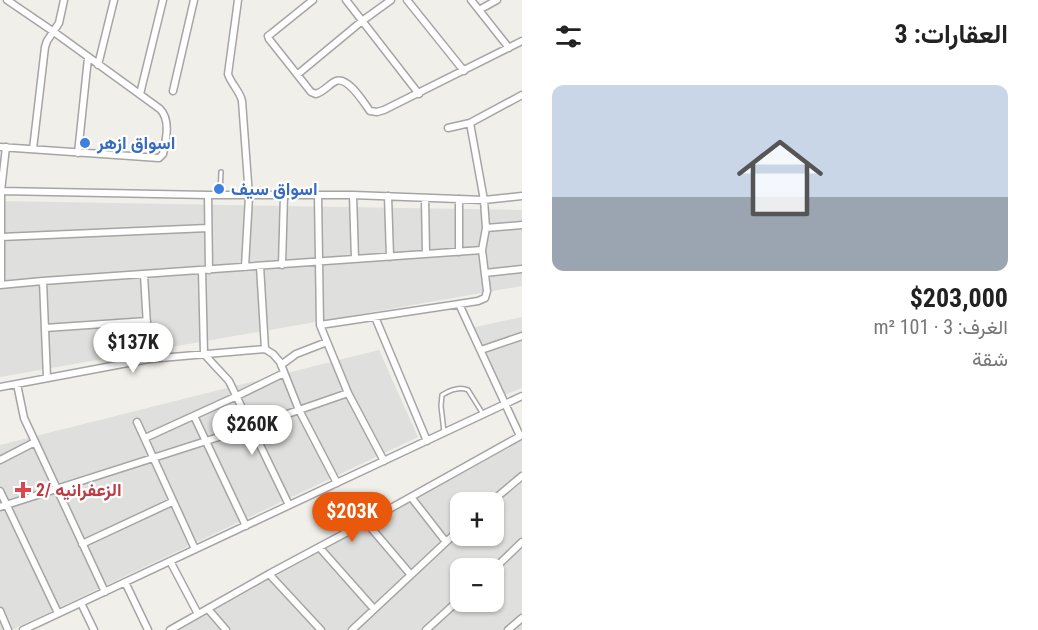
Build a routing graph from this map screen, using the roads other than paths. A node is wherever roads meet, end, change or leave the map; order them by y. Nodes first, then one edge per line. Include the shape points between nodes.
1 (7, 0) edge
2 (64, 0) edge
3 (114, 0) edge
4 (163, 0) edge
5 (194, 0) edge
6 (238, 0) edge
7 (313, 0) edge
8 (346, 0) edge
9 (391, 0) edge
10 (407, 0) edge
11 (471, 0) edge
12 (497, 0) edge
13 (479, 10) junction
14 (362, 21) junction
15 (54, 32) junction
16 (522, 41) edge
17 (509, 48) junction
18 (88, 58) junction
19 (98, 65) junction
20 (464, 71) junction
21 (298, 74) junction
22 (173, 91) dead end
23 (140, 94) junction
24 (419, 94) junction
25 (522, 95) edge
26 (470, 123) junction
27 (448, 128) dead end
28 (3, 147) edge
29 (33, 149) junction
30 (78, 153) junction
31 (221, 172) dead end
32 (1, 191) edge
33 (208, 195) junction
34 (220, 195) junction
35 (284, 195) junction
36 (318, 195) junction
37 (353, 195) junction
38 (388, 195) junction
39 (249, 196) junction
40 (522, 196) edge
41 (425, 198) junction
42 (459, 199) junction
43 (484, 200) junction
44 (522, 225) edge
45 (208, 228) junction
46 (486, 228) junction
47 (1, 237) edge
48 (482, 250) junction
49 (459, 252) junction
50 (426, 254) junction
51 (390, 257) junction
52 (355, 260) junction
53 (320, 262) junction
54 (282, 265) junction
55 (260, 266) junction
56 (245, 267) junction
57 (522, 269) edge
58 (206, 270) junction
59 (485, 273) junction
60 (144, 274) junction
61 (42, 281) junction
62 (0, 285) edge
63 (459, 304) junction
64 (375, 317) junction
65 (147, 321) junction
66 (320, 325) junction
67 (45, 328) junction
68 (522, 336) edge
69 (327, 342) junction
70 (265, 349) junction
71 (481, 350) junction
72 (204, 354) junction
73 (149, 359) junction
74 (281, 365) junction
75 (284, 373) junction
76 (47, 378) junction
77 (16, 384) junction
78 (0, 387) edge
79 (348, 393) junction
80 (237, 396) junction
81 (522, 396) edge
82 (504, 404) junction
83 (299, 410) junction
84 (483, 414) junction
85 (194, 416) junction
86 (137, 422) dead end
87 (250, 427) junction
88 (444, 432) junction
89 (521, 436) edge
90 (145, 438) junction
91 (206, 440) junction
92 (427, 441) junction
93 (35, 442) junction
94 (153, 458) junction
95 (0, 460) edge
96 (384, 461) junction
97 (522, 476) edge
98 (337, 483) junction
99 (56, 489) junction
100 (0, 491) edge
101 (503, 492) edge
102 (411, 497) junction
103 (172, 502) junction
104 (289, 505) junction
105 (3, 506) edge
106 (366, 522) junction
107 (246, 526) junction
108 (450, 538) edge
109 (446, 542) junction
110 (522, 543) edge
111 (82, 544) junction
112 (319, 548) junction
113 (195, 549) junction
114 (504, 560) edge
115 (170, 561) junction
116 (269, 574) junction
117 (411, 575) junction
118 (125, 582) junction
119 (105, 592) junction
120 (81, 603) junction
121 (450, 608) edge
122 (208, 609) junction
123 (374, 609) junction
124 (0, 611) edge
125 (58, 614) junction
126 (198, 614) junction
127 (522, 618) edge
128 (37, 627) edge
129 (8, 630) edge
130 (23, 630) edge
131 (94, 630) edge
132 (148, 630) edge
133 (170, 630) edge
134 (226, 630) edge
135 (321, 630) edge
136 (352, 630) edge
137 (426, 630) edge
138 (508, 630) edge

1 - 15 street
2 - 15 street
3 - 19 street
4 - 23 street
5 - 22 street
6 - 39 street via 228,74 243,101
7 - 21 street via 268,36
8 - 14 street
9 - 14 street
10 - 20 street
11 - 13 street
12 - 13 street
13 - 17 street
14 - 21 street
14 - 24 street
15 - 18 street
15 - 29 street via 45,47
16 - 17 street
17 - 20 street
18 - 19 street
18 - 30 street
19 - 23 street
20 - 24 street
21 - 24 street via 316,94 336,80 348,82 370,111 384,110
23 - 30 street via 166,115 161,157
25 - 26 street
26 - 27 street
26 - 43 street
28 - 29 street
28 - 32 street
29 - 30 street
31 - 34 lane
32 - 33 street
32 - 47 street
33 - 34 street
33 - 45 street
34 - 39 street
35 - 36 street
35 - 39 street
35 - 54 street
36 - 37 street
36 - 53 street
37 - 38 street
37 - 52 street
38 - 41 street
38 - 51 street
39 - 56 street
40 - 43 street
41 - 42 street
41 - 50 street
42 - 43 street
42 - 49 street
43 - 46 street
44 - 46 street
45 - 47 street
45 - 58 street
46 - 48 street
47 - 62 street
48 - 49 street
48 - 59 street
49 - 50 street
50 - 51 street
51 - 52 street
52 - 53 street
53 - 54 street
53 - 66 street
54 - 55 street
55 - 56 street
55 - 70 street
56 - 58 street
57 - 59 street
58 - 60 street
58 - 72 street
59 - 63 street via 485,298
60 - 61 street
60 - 65 street
61 - 62 street
61 - 67 street
63 - 64 street
63 - 71 street
64 - 66 street
64 - 92 street
65 - 67 street
65 - 73 street
66 - 69 street
67 - 76 street
68 - 71 street
69 - 74 street via 296,354
69 - 79 street
70 - 72 street
70 - 74 street
71 - 82 street
72 - 73 street
72 - 80 street
73 - 76 street
74 - 75 street
75 - 80 street
75 - 83 street
76 - 77 street
77 - 78 street
77 - 93 street
79 - 83 street
79 - 96 street
80 - 85 street
80 - 87 street
81 - 82 street
82 - 84 street
82 - 89 street
83 - 87 street
83 - 98 street
84 - 88 street
84 - 88 lane via 468,390 452,389 442,395
85 - 90 street
85 - 91 street
86 - 90 street
87 - 91 street
87 - 104 street
88 - 92 street
89 - 102 street
90 - 94 street
91 - 94 street
91 - 107 street
92 - 96 street
93 - 95 street
93 - 99 street
94 - 99 street
94 - 103 street
96 - 98 street
97 - 101 street
98 - 104 street
99 - 105 street
99 - 111 street
100 - 105 street
102 - 106 street
102 - 109 street
103 - 111 street
103 - 113 street
104 - 107 street
105 - 125 street
106 - 112 street
106 - 117 street
107 - 113 street
108 - 109 street
109 - 117 street
110 - 114 street
111 - 119 street
112 - 116 street
112 - 123 street
113 - 115 street
115 - 118 street
115 - 126 street
116 - 122 street
116 - 135 street
117 - 123 street
118 - 119 street
118 - 132 street
119 - 120 street
120 - 125 street
120 - 131 street
121 - 137 street
122 - 126 street
122 - 134 street
123 - 136 street
124 - 129 street
125 - 128 street
126 - 133 street
127 - 138 street
128 - 130 street

